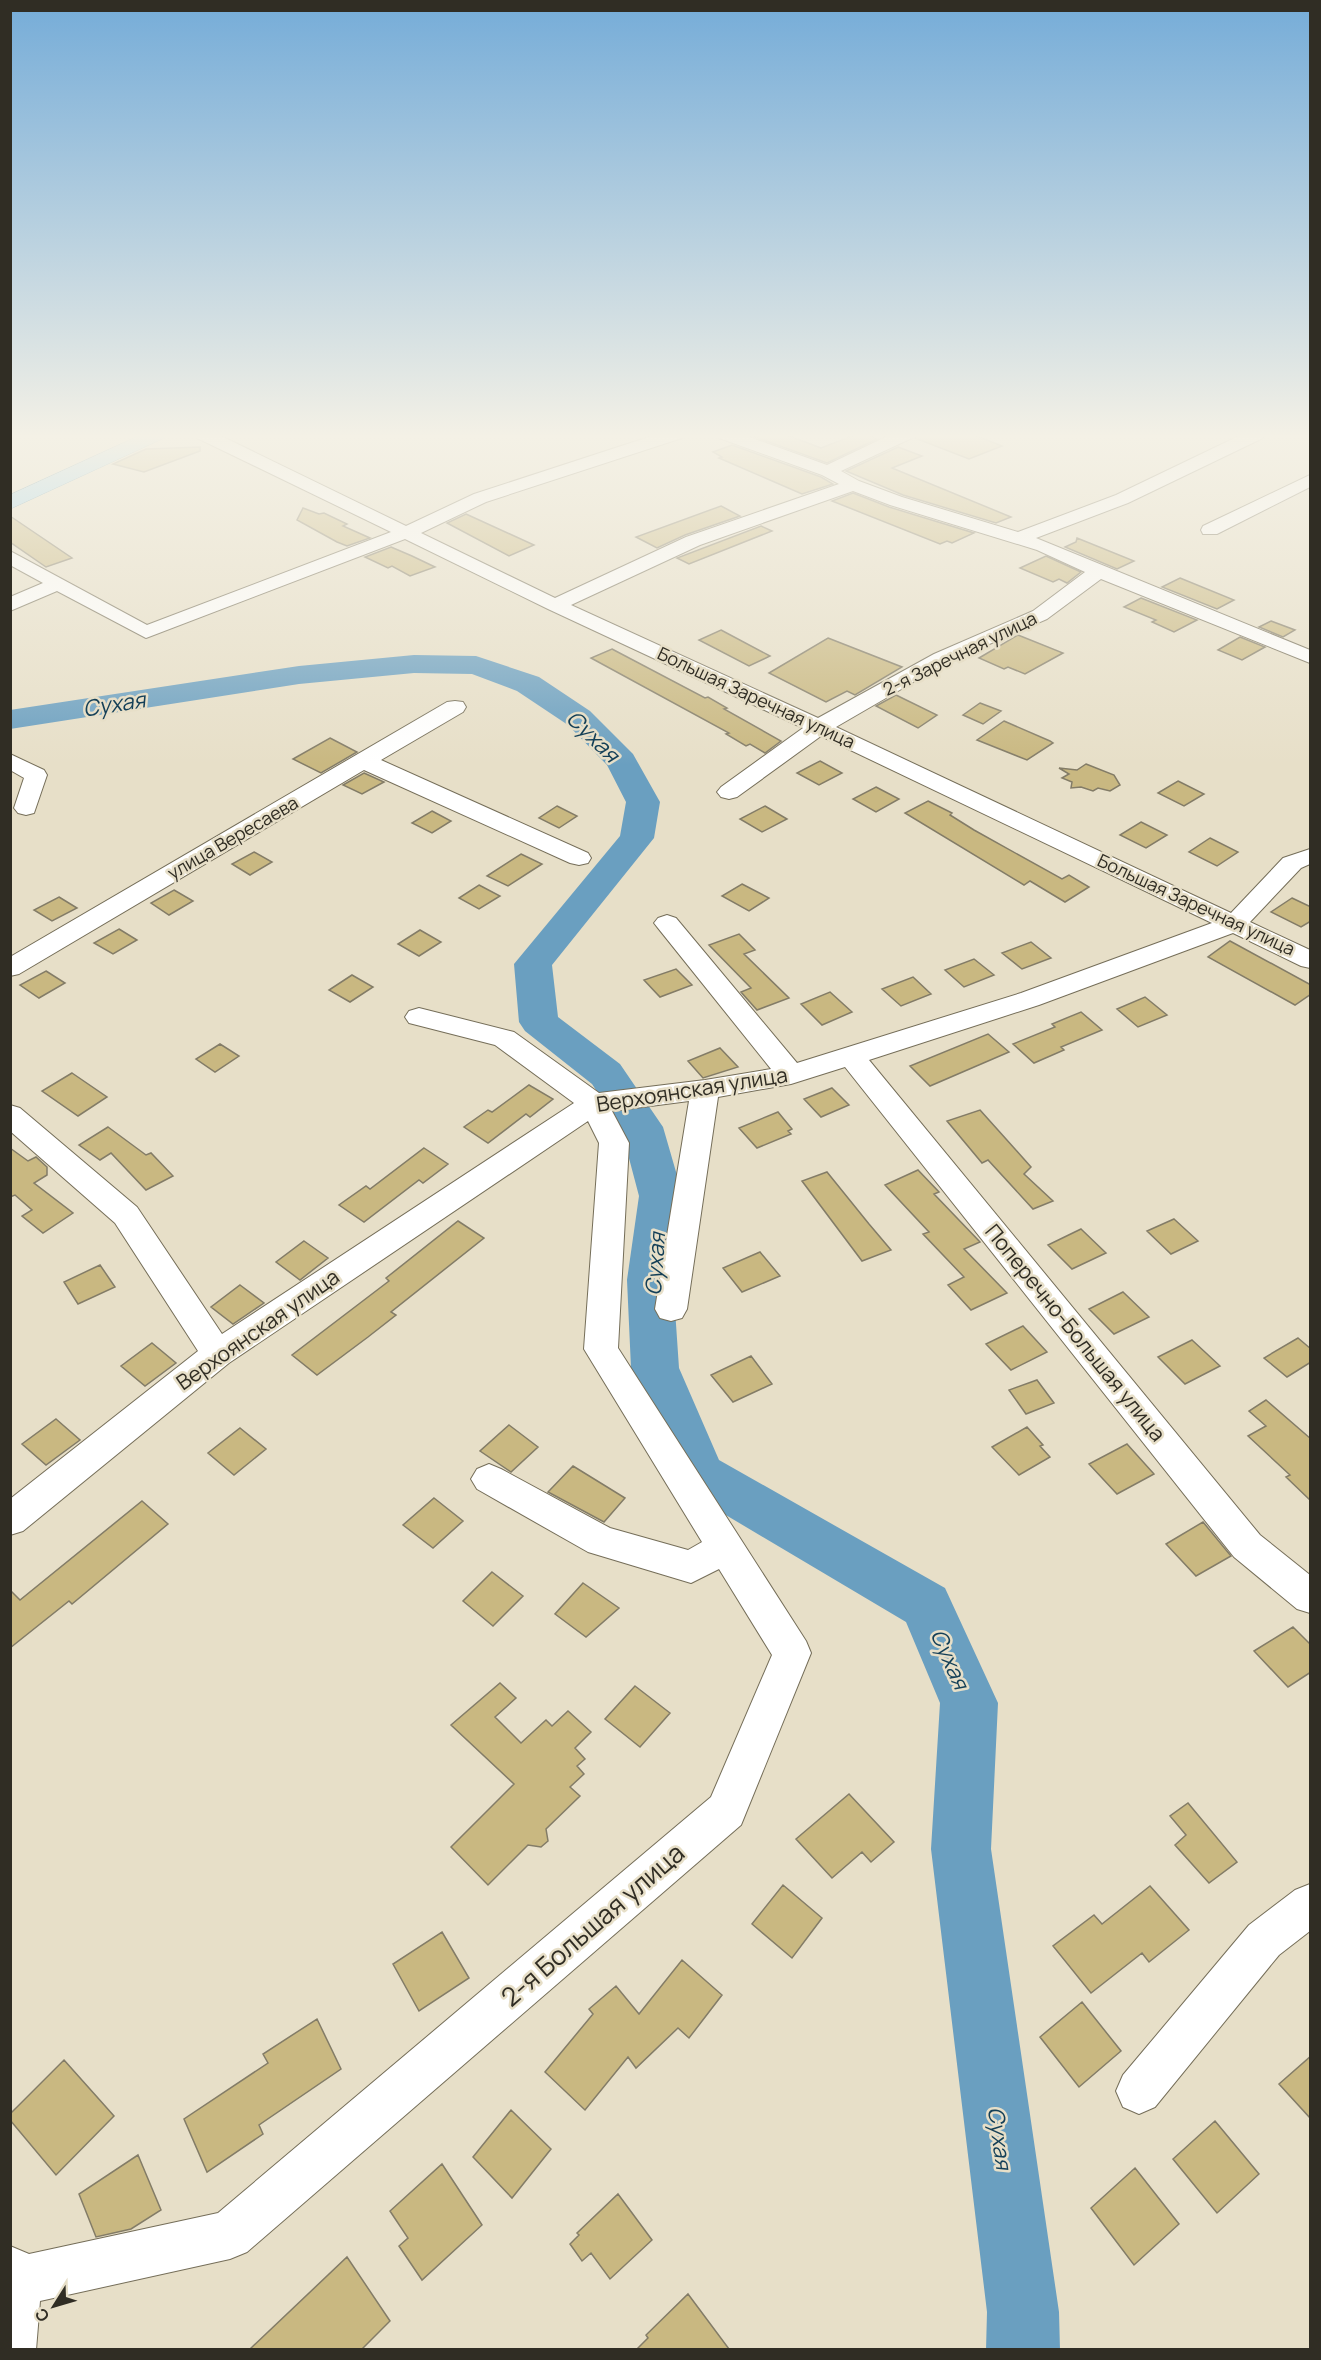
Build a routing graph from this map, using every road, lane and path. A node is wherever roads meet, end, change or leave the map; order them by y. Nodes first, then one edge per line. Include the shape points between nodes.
1 (377, 544) edge
2 (433, 544) edge
3 (686, 544) edge
4 (1053, 544) edge
5 (10, 557) edge
6 (1099, 571) junction
7 (58, 583) junction
8 (555, 604) junction
9 (10, 605) edge
10 (1311, 657) edge
11 (455, 707) dead end
12 (819, 727) junction
13 (10, 761) edge
14 (364, 761) junction
15 (729, 792) dead end
16 (26, 808) dead end
17 (1311, 856) edge
18 (579, 858) dead end
19 (667, 923) dead end
20 (1234, 924) junction
21 (1311, 960) edge
22 (10, 968) edge
23 (419, 1017) dead end
24 (851, 1056) junction
25 (791, 1075) junction
26 (691, 1091) junction
27 (594, 1102) junction
28 (10, 1116) edge
29 (671, 1309) dead end
30 (217, 1354) junction
31 (489, 1479) dead end
32 (10, 1520) edge
33 (725, 1547) junction
34 (1311, 1597) edge
35 (1311, 1905) edge
36 (1139, 2091) dead end
37 (13, 2280) edge
38 (11, 2349) edge

1 - 7 street via 146,633
2 - 8 street, Большая Заречная улица
3 - 8 street
4 - 6 street
5 - 7 street
6 - 10 street
6 - 12 street, 2-я Заречная улица via 1040,615 941,658
7 - 9 street
8 - 12 street, Большая Заречная улица
11 - 14 street, улица Вересаева
12 - 15 street, 2-я Заречная улица
12 - 20 street, Большая Заречная улица
13 - 16 street via 36,776
14 - 18 street
14 - 22 street, улица Вересаева
17 - 20 street, Верхоянская улица via 1292,863
19 - 25 street
20 - 21 street, Большая Заречная улица
20 - 24 street, Верхоянская улица via 1030,999
23 - 27 street via 504,1038
24 - 25 street, Верхоянская улица
24 - 34 street, Поперечно-Большая улица via 1247,1546
25 - 26 street, Верхоянская улица
26 - 27 street, Верхоянская улица
26 - 29 street
27 - 30 street, Верхоянская улица
27 - 33 street, 2-я Большая улица via 614,1143 601,1349
28 - 30 street via 126,1215
30 - 32 street, Верхоянская улица
31 - 33 street via 601,1541 690,1567
33 - 37 street, 2-я Большая улица via 792,1653 726,1811 230,2235
35 - 36 street via 1264,1940
37 - 38 street

